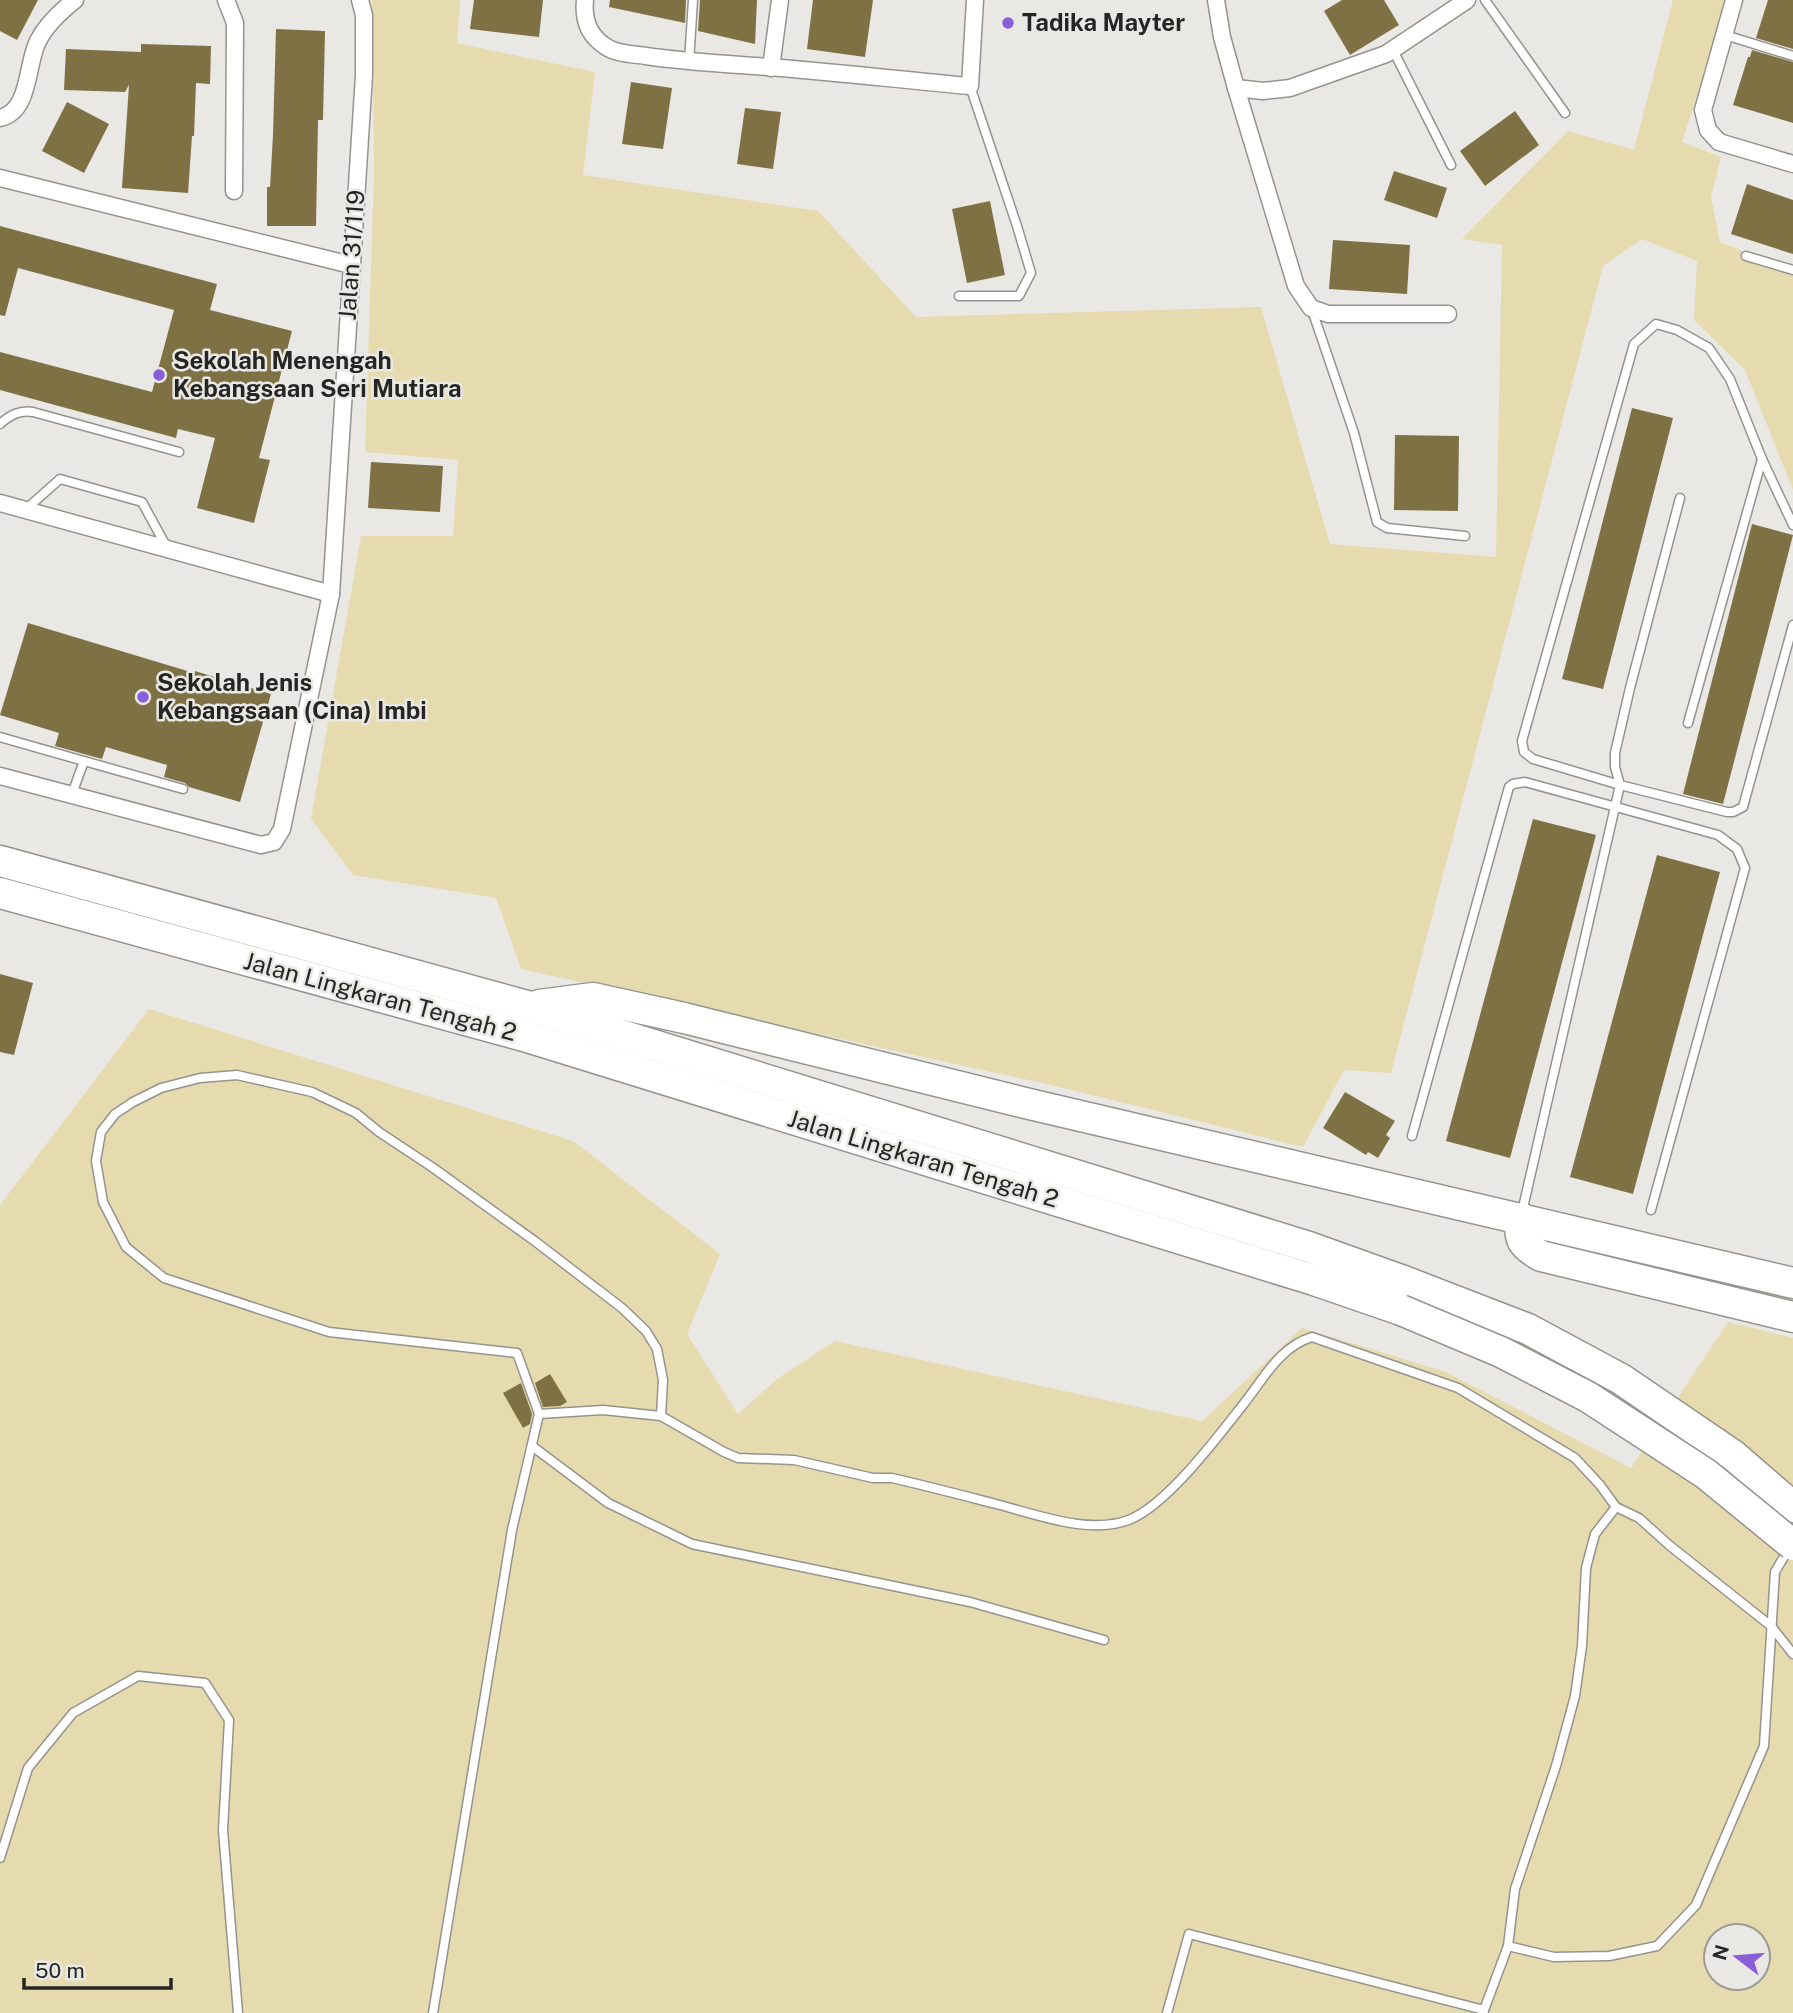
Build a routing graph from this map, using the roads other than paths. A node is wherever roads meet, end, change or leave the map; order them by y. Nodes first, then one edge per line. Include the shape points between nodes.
1 (75, 0) edge
2 (226, 0) edge
3 (360, 0) edge
4 (585, 0) edge
5 (693, 0) edge
6 (780, 0) edge
7 (975, 0) edge
8 (1216, 0) edge
9 (1467, 0) edge
10 (1485, 0) edge
11 (1734, 0) edge
12 (1725, 35) junction
13 (1393, 50) junction
14 (1793, 56) edge
15 (689, 62) junction
16 (771, 68) junction
17 (970, 86) junction
18 (1236, 88) junction
19 (1565, 113) dead end
20 (0, 118) edge
21 (1793, 164) edge
22 (1451, 165) dead end
23 (0, 178) edge
24 (234, 191) dead end
25 (1746, 256) dead end
26 (351, 265) junction
27 (1793, 270) edge
28 (959, 296) dead end
29 (1311, 308) junction
30 (1448, 314) dead end
31 (0, 425) edge
32 (179, 452) dead end
33 (1762, 459) junction
34 (1681, 498) dead end
35 (0, 503) edge
36 (25, 510) junction
37 (1793, 525) edge
38 (1465, 536) dead end
39 (167, 549) junction
40 (331, 594) junction
41 (1793, 625) edge
42 (1688, 723) dead end
43 (0, 737) edge
44 (84, 761) junction
45 (0, 776) edge
46 (1620, 785) junction
47 (183, 789) dead end
48 (72, 794) junction
49 (1616, 807) junction
50 (0, 861) edge
51 (0, 893) edge
52 (527, 1006) junction
53 (1412, 1136) dead end
54 (1651, 1210) dead end
55 (1521, 1218) junction
56 (1793, 1283) edge
57 (1793, 1317) edge
58 (539, 1414) junction
59 (661, 1416) junction
60 (532, 1446) junction
61 (1616, 1507) junction
62 (1793, 1507) edge
63 (1793, 1543) edge
64 (1771, 1626) junction
65 (1104, 1640) dead end
66 (1793, 1654) edge
67 (0, 1858) edge
68 (1508, 1946) junction
69 (1484, 2012) edge
70 (238, 2013) edge
71 (433, 2013) edge
72 (1167, 2013) edge

1 - 20 street via 38,42 20,103
2 - 24 street via 235,23
3 - 26 street, Jalan 31/119 via 364,75
4 - 15 street via 586,26 606,47
5 - 15 lane
6 - 16 street
7 - 17 street
8 - 18 street
9 - 13 street
10 - 19 lane
11 - 12 street
12 - 14 lane
12 - 21 street via 1703,110 1708,130 1719,142
13 - 18 street via 1290,88
13 - 22 lane
15 - 16 street
16 - 17 street
17 - 28 lane via 1031,273 1019,296
18 - 29 street via 1296,286
23 - 26 street
25 - 27 lane
26 - 40 street, Jalan 31/119
29 - 30 street via 1328,314
29 - 38 lane via 1354,433 1377,522 1387,528
31 - 32 lane via 9,416 33,412
33 - 37 lane
33 - 42 lane
33 - 46 lane via 1730,380 1709,348 1656,324 1634,344 1522,741 1524,752 1533,759
34 - 46 lane via 1615,753
35 - 36 street
36 - 39 street
36 - 39 lane via 60,479 131,498 142,502
39 - 40 street
40 - 48 street, Jalan 31/119 via 282,829 274,842 261,845
41 - 46 lane via 1743,807 1727,812
43 - 44 lane
44 - 47 lane
44 - 48 lane
45 - 48 street
46 - 49 lane
49 - 53 lane via 1525,782 1509,787
49 - 54 lane via 1718,835 1737,849 1745,868
49 - 55 lane
50 - 52 highway, Jalan Lingkaran Tengah 2
51 - 63 highway, Jalan Lingkaran Tengah 2, bridge via 524,1036 1401,1310 1501,1352 1588,1397 1706,1474
52 - 55 highway via 593,999 671,1015
52 - 62 highway, Jalan Lingkaran Tengah 2 via 1309,1247 1528,1329 1621,1380 1734,1457
55 - 56 highway
55 - 57 highway via 1519,1234 1527,1247 1541,1256
58 - 59 lane via 603,1410
58 - 59 lane via 517,1353 329,1332 163,1278 126,1247 103,1202 96,1161 101,1132 115,1114 161,1088 237,1075 312,1092 356,1112 536,1242 646,1331 656,1349 663,1380
58 - 60 lane
59 - 61 lane via 738,1458 811,1463 892,1478 1062,1521 1110,1525 1133,1518 1162,1498 1276,1361 1294,1344 1312,1337 1458,1388 1575,1458
60 - 65 lane via 608,1503 692,1544 970,1602
60 - 71 lane via 512,1530
61 - 64 lane via 1639,1518
61 - 68 lane via 1595,1534 1586,1568 1574,1696 1515,1889
63 - 64 lane via 1775,1572
64 - 66 lane
64 - 68 lane via 1764,1746 1696,1905 1657,1946 1609,1956 1554,1957
67 - 70 lane via 28,1768 73,1713 138,1676 205,1683 229,1720 223,1830
68 - 69 lane
69 - 72 lane via 1189,1934

